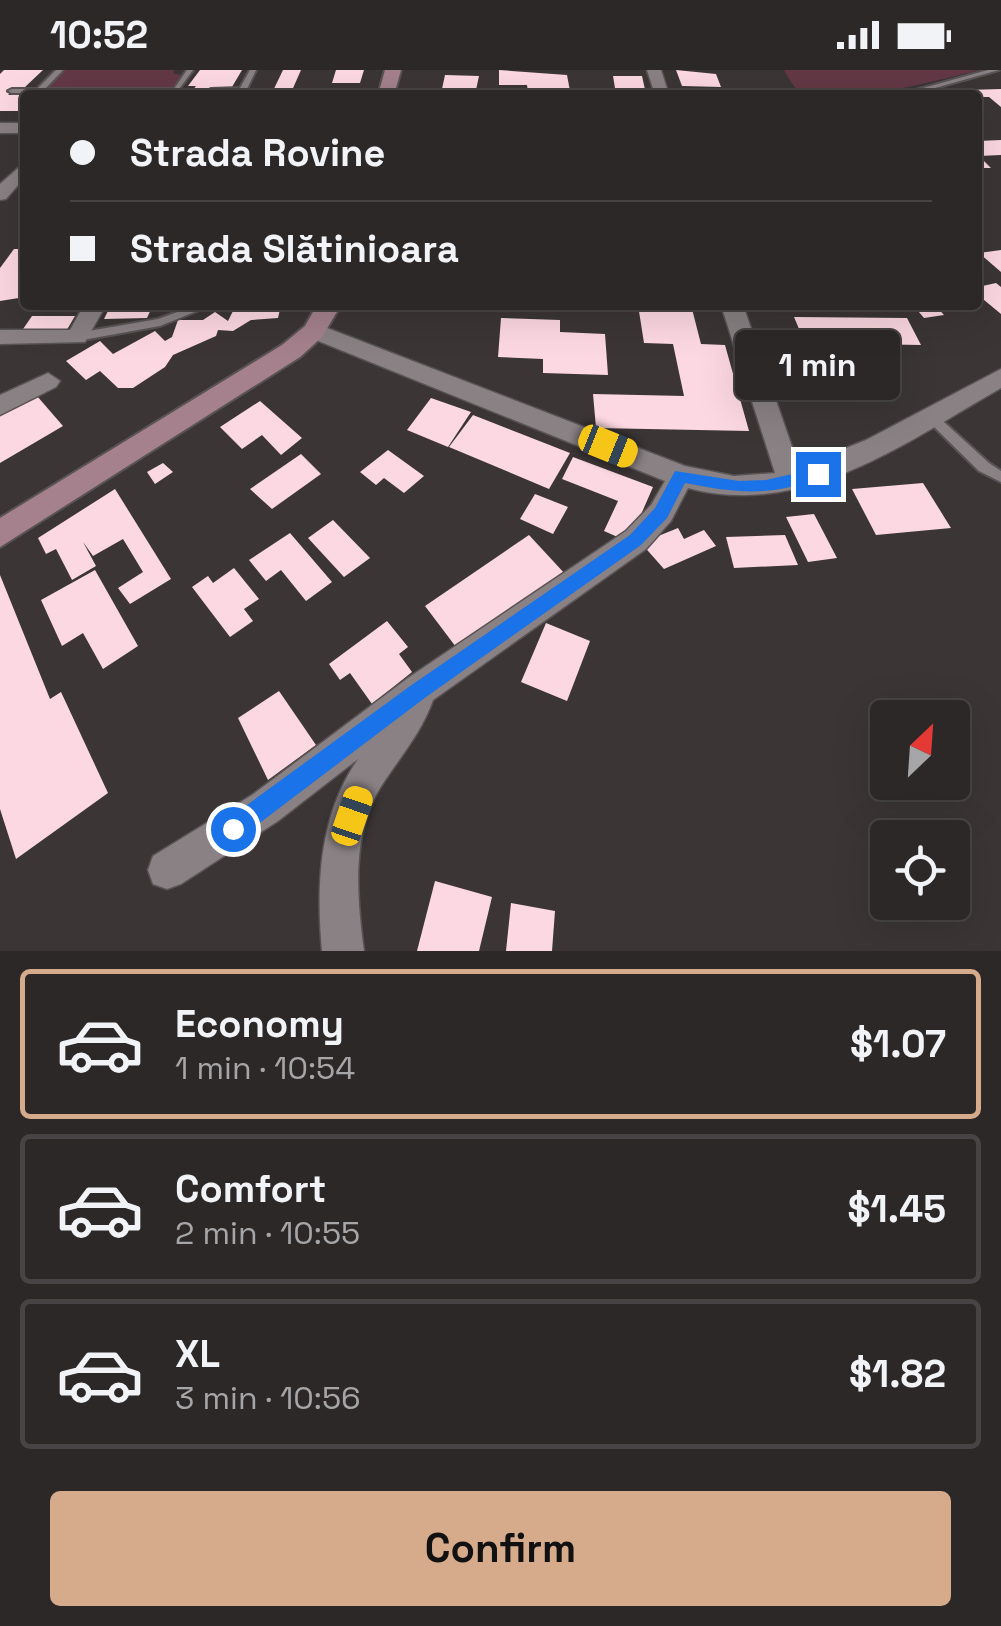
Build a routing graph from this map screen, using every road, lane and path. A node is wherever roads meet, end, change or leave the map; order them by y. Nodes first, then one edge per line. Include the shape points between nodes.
1 (60, 70) edge
2 (996, 70) edge
3 (40, 90) edge
4 (921, 90) edge
5 (12, 92) dead end
6 (20, 92) edge
7 (20, 173) edge
8 (0, 195) edge
9 (93, 310) edge
10 (193, 310) edge
11 (326, 310) edge
12 (734, 310) edge
13 (314, 331) junction
14 (78, 337) junction
15 (0, 338) edge
16 (1001, 377) edge
17 (48, 381) dead end
18 (0, 406) edge
19 (930, 416) junction
20 (681, 476) junction
21 (1001, 476) edge
22 (791, 481) junction
23 (0, 534) edge
24 (420, 690) junction
25 (167, 870) dead end
26 (343, 951) edge

1 - 3 lane
2 - 4 lane
5 - 6 lane
7 - 8 street
9 - 14 street
10 - 14 lane
11 - 13 main road
12 - 22 street
13 - 20 street
13 - 23 main road
14 - 15 street
16 - 19 street
17 - 18 street
19 - 21 lane
19 - 22 street via 838,465
20 - 22 street via 739,488
20 - 24 street via 636,540
24 - 25 street via 265,808
24 - 26 street via 413,713 360,789 342,842

